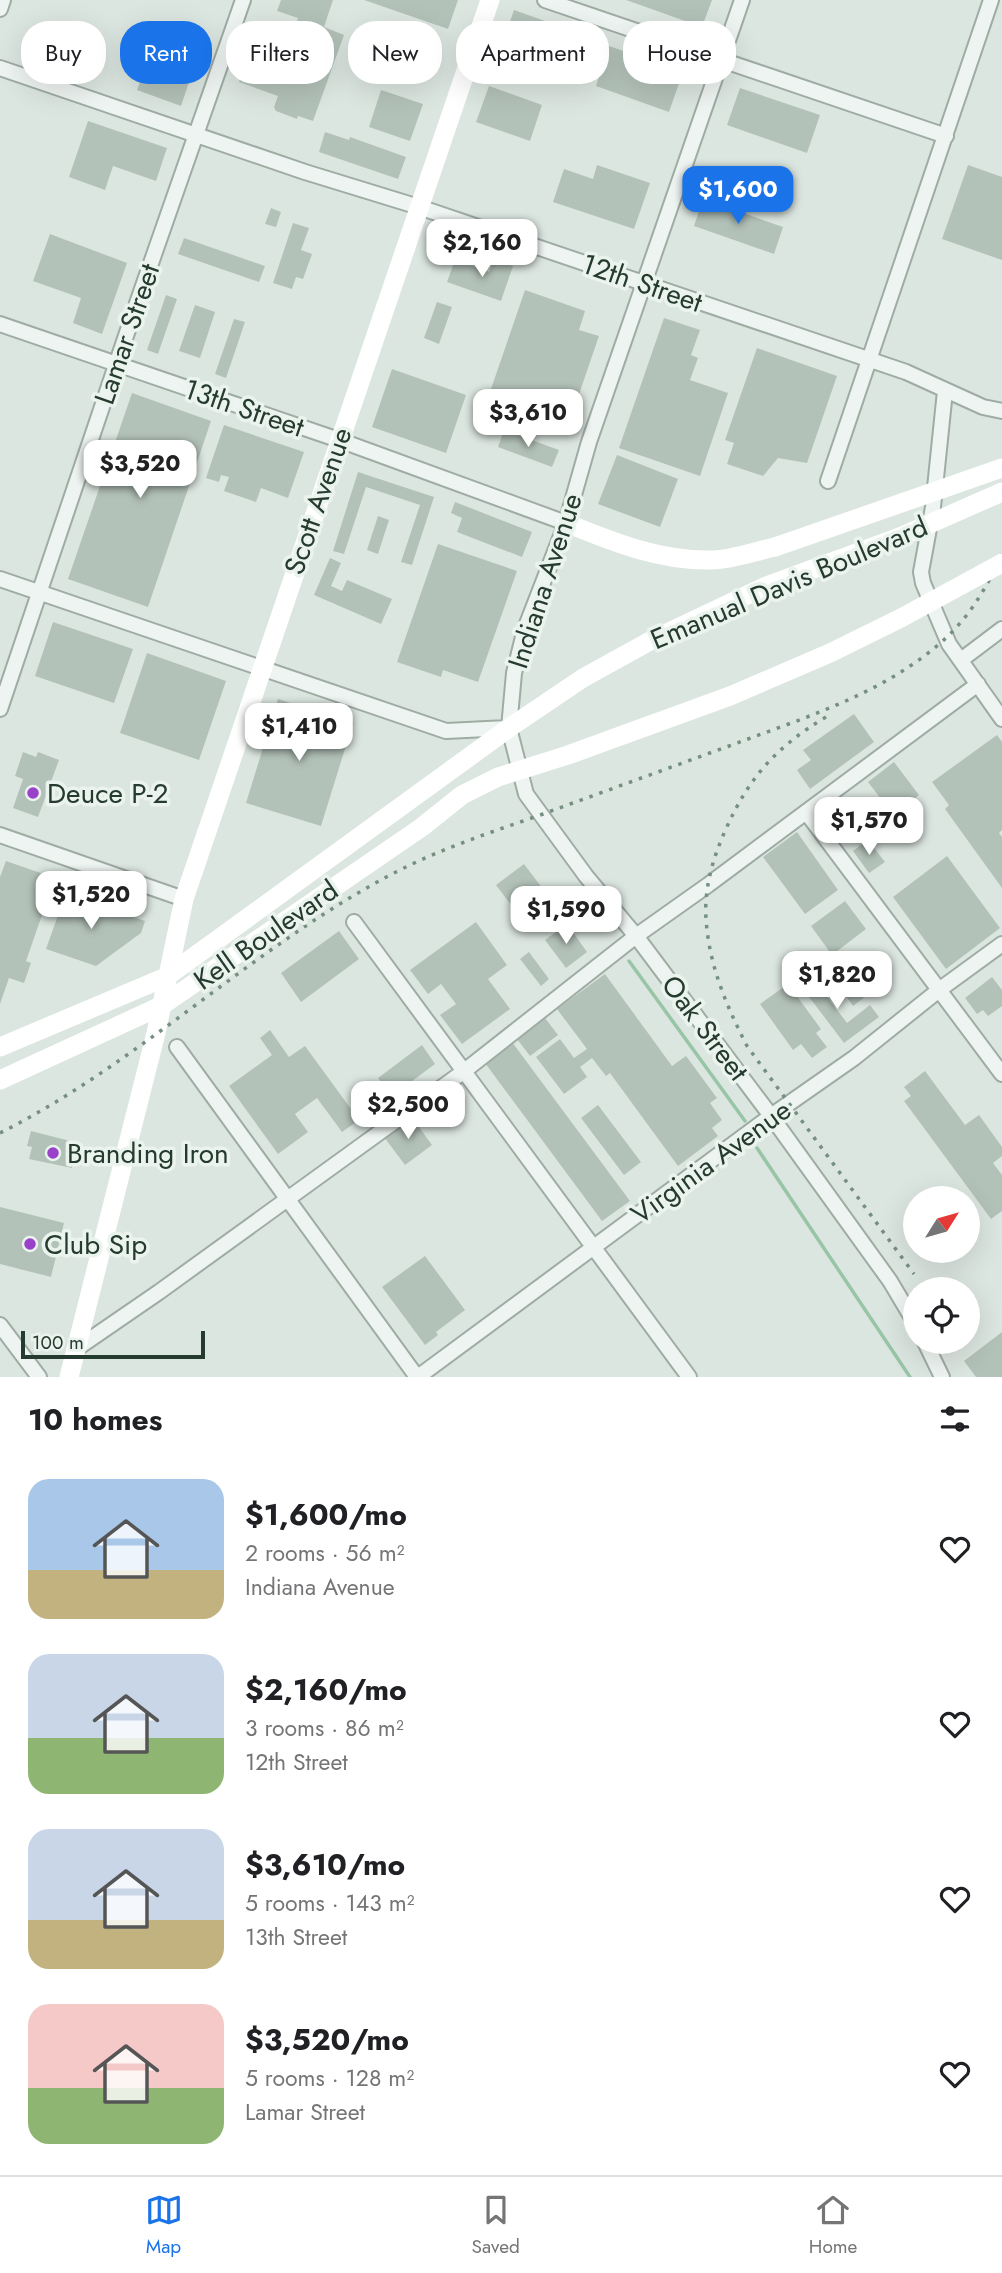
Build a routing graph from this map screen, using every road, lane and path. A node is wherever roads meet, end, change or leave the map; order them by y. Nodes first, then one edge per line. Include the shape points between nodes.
1 (3, 0) edge
2 (243, 0) edge
3 (489, 0) edge
4 (545, 0) edge
5 (742, 0) edge
6 (991, 0) edge
7 (0, 9) edge
8 (735, 21) edge
9 (623, 26) edge
10 (736, 65) edge
11 (0, 68) edge
12 (714, 84) edge
13 (196, 135) junction
14 (946, 136) junction
15 (419, 207) junction
16 (644, 284) junction
17 (0, 324) edge
18 (869, 360) junction
19 (117, 364) junction
20 (945, 391) junction
21 (1002, 411) edge
22 (339, 440) junction
23 (1002, 468) edge
24 (828, 481) dead end
25 (1002, 492) edge
26 (566, 523) junction
27 (1002, 564) edge
28 (0, 579) edge
29 (39, 593) junction
30 (1002, 629) edge
31 (961, 660) junction
32 (261, 669) junction
33 (978, 684) junction
34 (0, 709) edge
35 (1002, 719) edge
36 (509, 728) junction
37 (520, 770) junction
38 (806, 812) junction
39 (0, 835) edge
40 (184, 900) junction
41 (354, 922) dead end
42 (636, 936) junction
43 (1002, 944) edge
44 (166, 977) junction
45 (939, 990) junction
46 (162, 1006) junction
47 (0, 1047) edge
48 (177, 1047) dead end
49 (463, 1072) junction
50 (1002, 1074) edge
51 (0, 1080) edge
52 (771, 1116) junction
53 (288, 1198) junction
54 (593, 1247) junction
55 (903, 1304) edge
56 (0, 1325) edge
57 (76, 1349) junction
58 (931, 1354) edge
59 (39, 1377) edge
60 (69, 1377) edge
61 (417, 1377) edge
62 (689, 1377) edge
63 (942, 1377) edge

1 - 7 street
2 - 13 street, Lamar Street
3 - 15 main road, Scott Avenue
4 - 9 street
5 - 8 street, Indiana Avenue
6 - 14 street
10 - 14 street
11 - 13 street, 12th Street
12 - 16 street, Indiana Avenue
13 - 15 street, 12th Street
13 - 19 street, Lamar Street
14 - 18 street
15 - 16 street, 12th Street
15 - 22 main road, Scott Avenue
16 - 18 street, 12th Street
16 - 26 street, Indiana Avenue
17 - 19 street, 13th Street
18 - 20 street, 12th Street
18 - 24 street
19 - 22 street, 13th Street
19 - 29 street, Lamar Street
20 - 21 street, 12th Street
20 - 31 street via 921,572 949,644
22 - 26 street, 13th Street
22 - 32 main road, Scott Avenue
23 - 26 main road, bridge via 775,547 713,560 629,549
25 - 36 main road, Emanual Davis Boulevard, bridge via 900,537 764,587 650,641 583,678
26 - 36 street, Indiana Avenue via 525,628 514,673
27 - 37 main road, bridge via 830,653 730,696
28 - 29 street
29 - 32 street
29 - 34 street, Lamar Street
30 - 31 street
31 - 33 street
32 - 36 street via 446,731
32 - 40 main road, Scott Avenue
33 - 35 street
33 - 38 street
36 - 37 street, Oak Street
36 - 44 main road, Kell Boulevard
37 - 42 street, Oak Street via 526,794
37 - 46 main road, Kell Boulevard via 462,795
38 - 42 street
38 - 45 street
39 - 40 street
40 - 44 main road, Scott Avenue
41 - 49 street
42 - 49 street
42 - 52 street, Oak Street
43 - 45 street, Virginia Avenue
44 - 46 main road, Scott Avenue
44 - 47 main road, Kell Boulevard
45 - 50 street
45 - 52 street, Virginia Avenue
46 - 51 main road, Kell Boulevard
46 - 57 main road, Scott Avenue
48 - 53 street
49 - 53 street
49 - 54 street
52 - 54 street, Virginia Avenue
52 - 55 street, Oak Street
53 - 57 street
53 - 61 street
54 - 61 street, Virginia Avenue
54 - 62 street
56 - 59 street
57 - 60 main road, Scott Avenue
58 - 63 street

